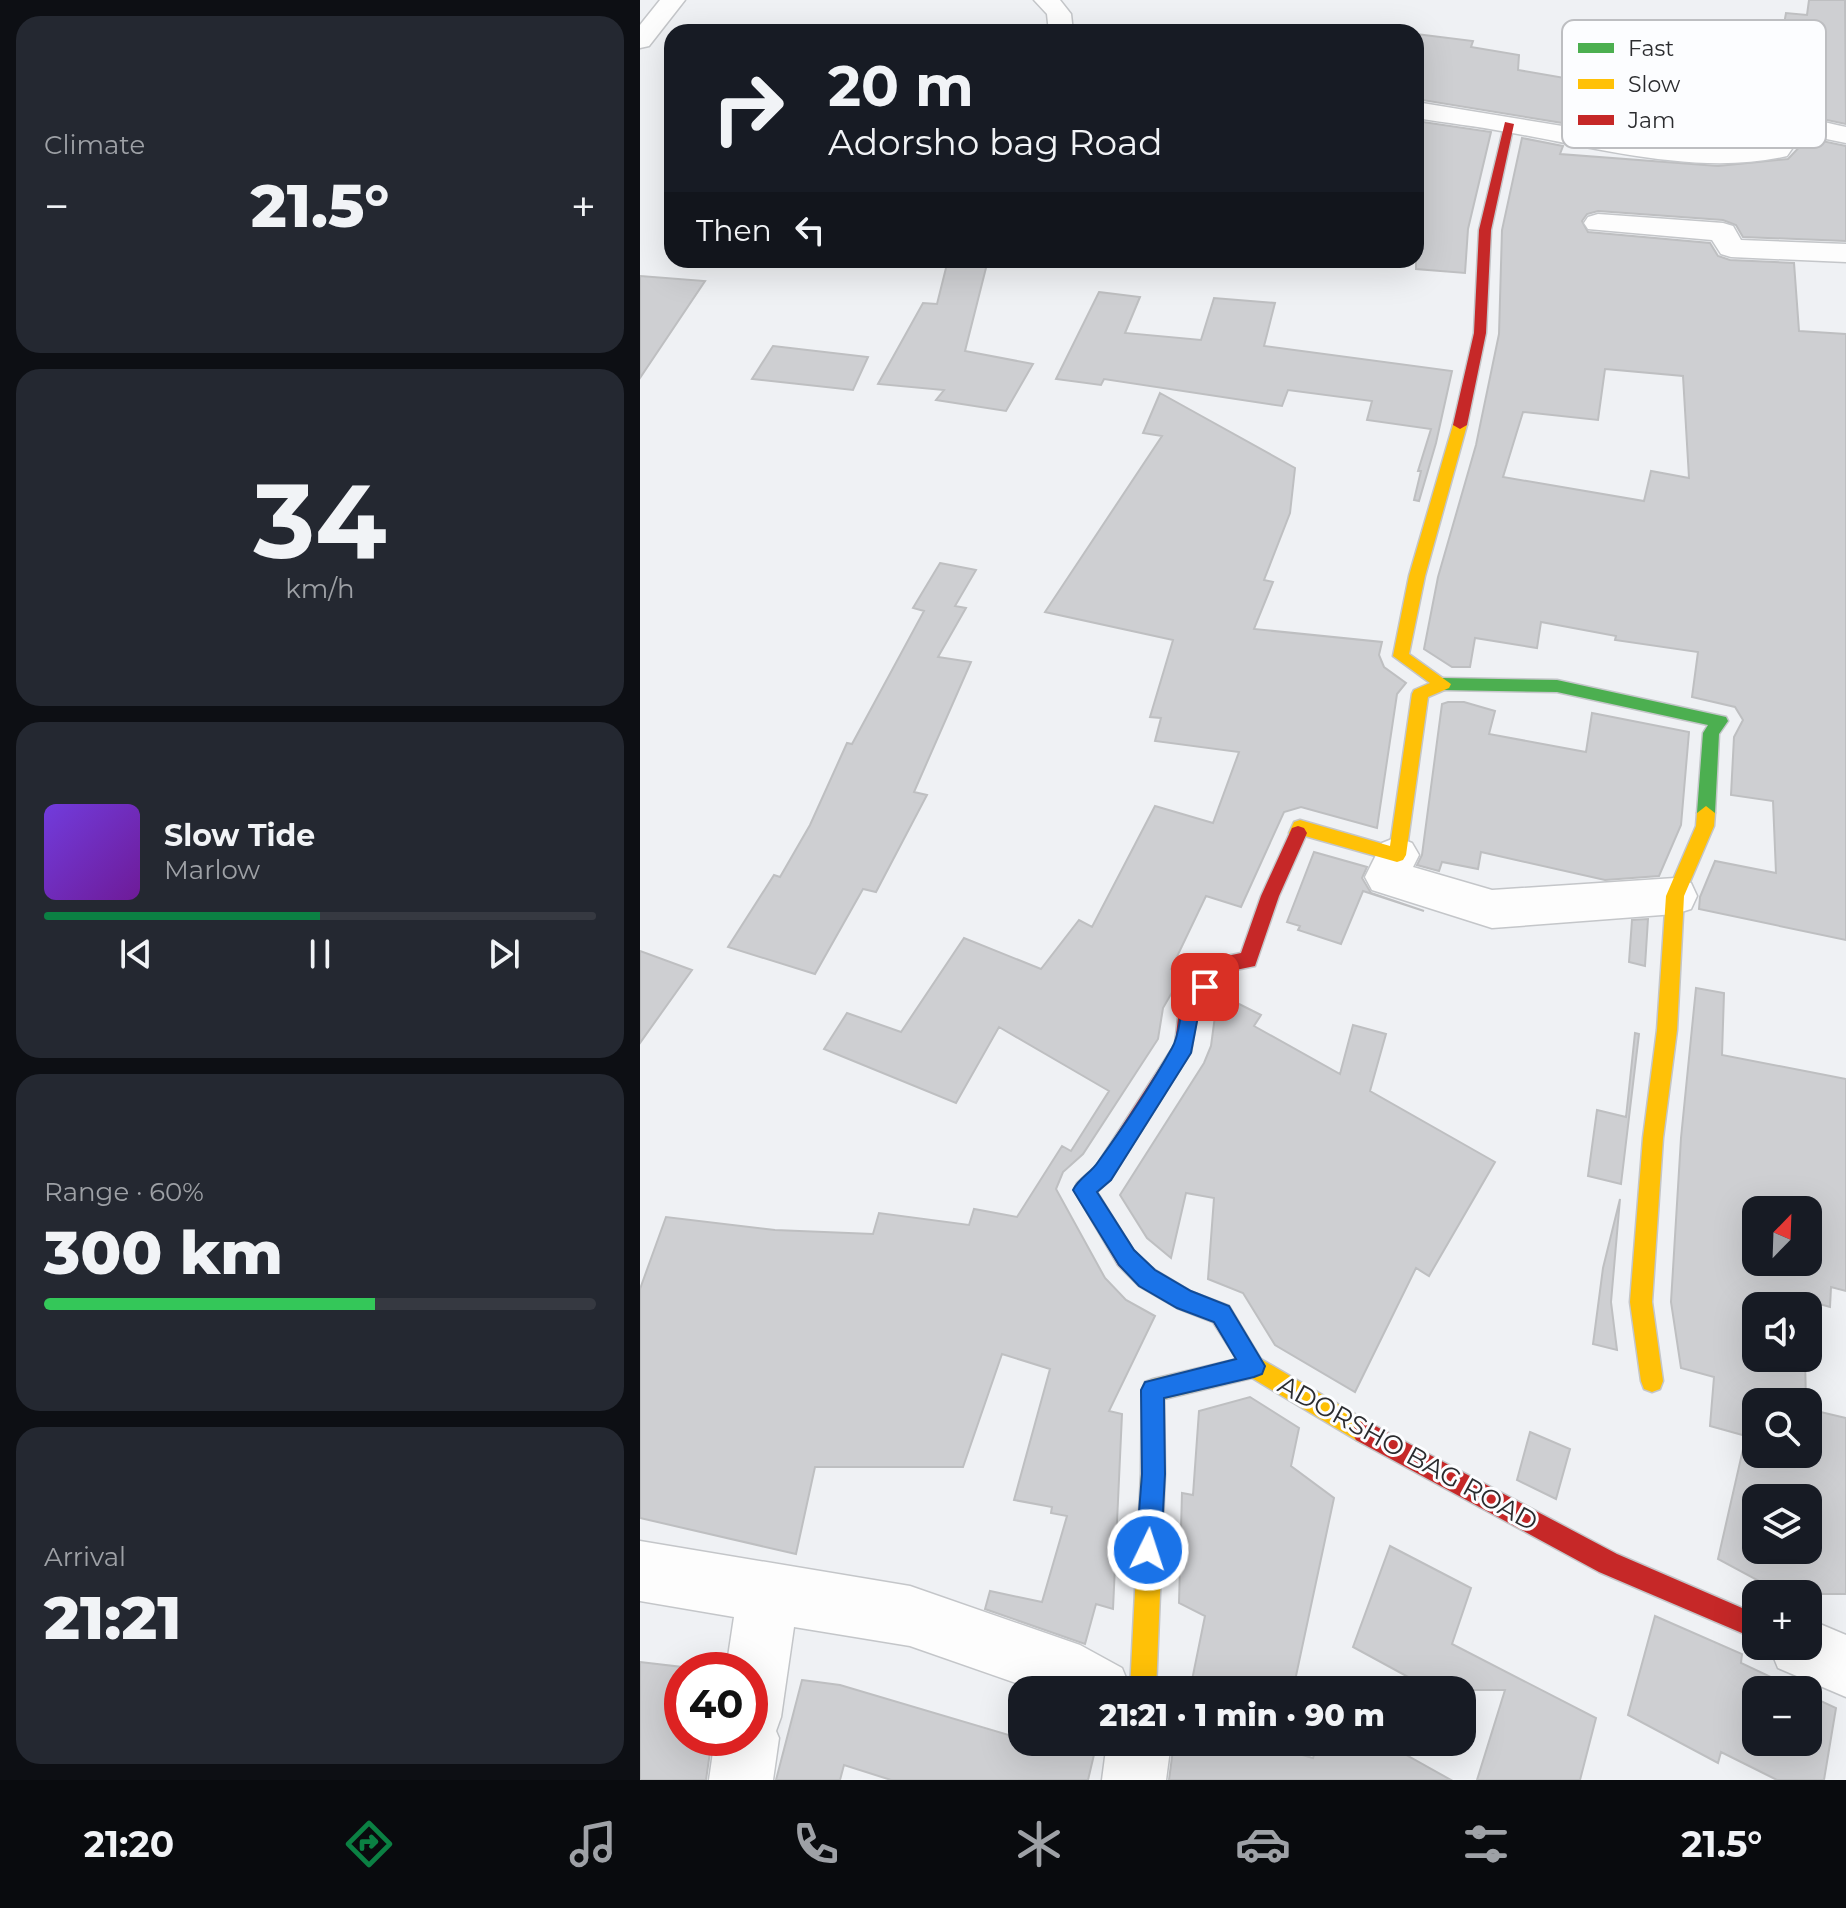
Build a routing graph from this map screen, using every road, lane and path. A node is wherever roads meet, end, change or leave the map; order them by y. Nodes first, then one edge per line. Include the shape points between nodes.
1 (673, 0) edge
2 (1046, 0) edge
3 (1062, 24) edge
4 (640, 41) edge
5 (1424, 111) edge
6 (1509, 124) junction
7 (1826, 131) edge
8 (1562, 135) edge
9 (1846, 135) edge
10 (1629, 148) edge
11 (1778, 148) edge
12 (1598, 223) dead end
13 (1846, 253) edge
14 (1443, 684) junction
15 (1397, 855) junction
16 (1675, 896) junction
17 (1254, 1366) junction
18 (1652, 1381) dead end
19 (640, 1571) edge
20 (768, 1594) junction
21 (1742, 1621) edge
22 (760, 1652) edge
23 (1822, 1656) edge
24 (1846, 1666) edge
25 (1074, 1676) edge
26 (1144, 1676) edge
27 (744, 1756) edge
28 (1137, 1756) edge
29 (741, 1780) edge
30 (1134, 1780) edge

1 - 4 street
2 - 3 street via 1058,9
5 - 6 street
6 - 8 street
6 - 14 street via 1485,230 1480,333 1401,656
7 - 9 street
10 - 11 street via 1747,154
12 - 13 street via 1723,232 1731,248
14 - 15 street via 1420,694
14 - 16 street via 1557,686 1720,721 1711,733 1705,826
15 - 16 street via 1387,877 1492,909
15 - 17 street via 1300,827 1248,960 1220,965 1189,1009 1184,1046 1103,1173 1084,1190 1126,1258 1185,1300 1221,1314
16 - 18 street via 1641,1302
17 - 21 street, ADORSHO BAG ROAD via 1387,1446 1608,1563
17 - 26 street, ADORSHO BAG ROAD via 1153,1390
19 - 20 street
20 - 22 street
20 - 25 street via 910,1616
23 - 24 street
27 - 29 street
28 - 30 street

